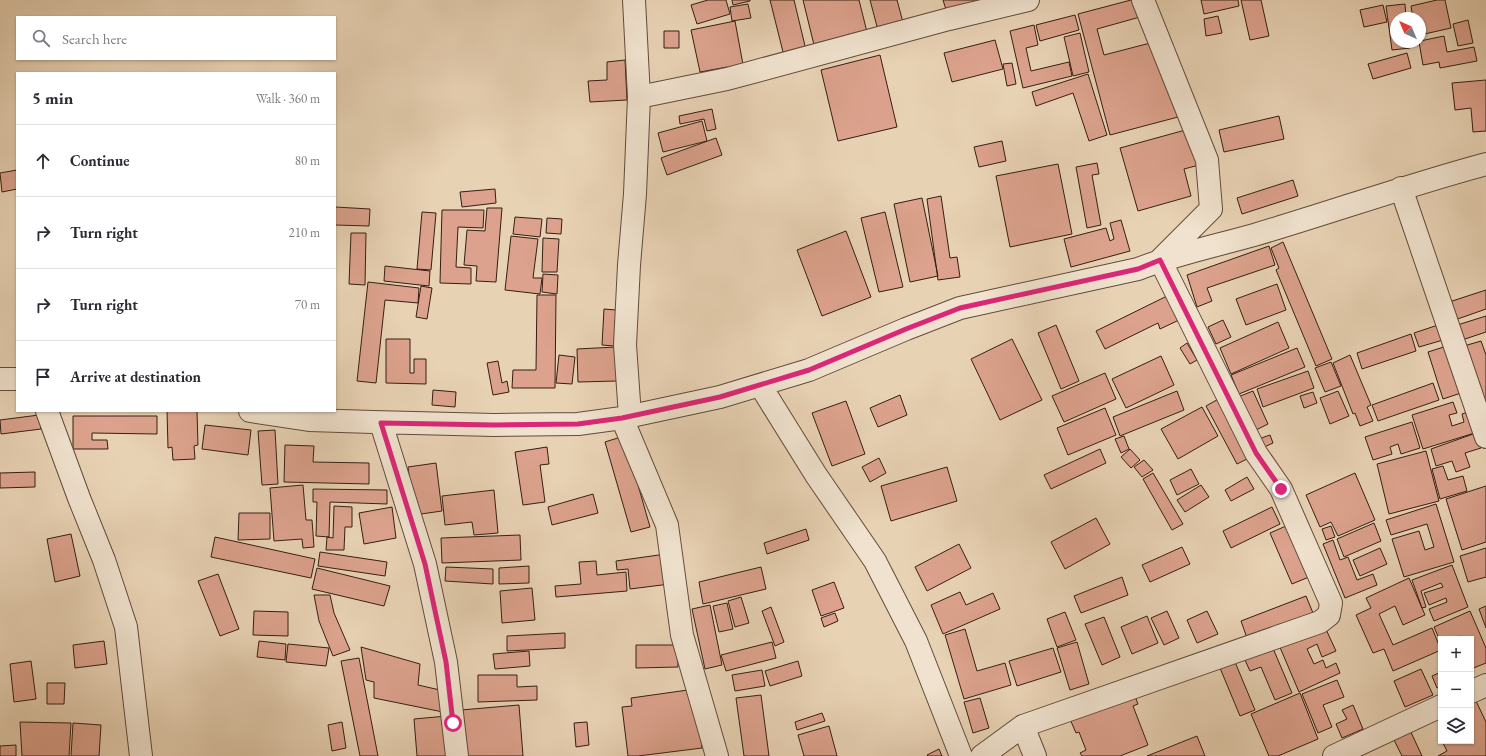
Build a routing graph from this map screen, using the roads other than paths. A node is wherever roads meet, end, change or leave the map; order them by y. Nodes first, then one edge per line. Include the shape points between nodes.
1 (634, 0) edge
2 (1028, 0) edge
3 (1143, 0) edge
4 (640, 97) junction
5 (1486, 164) edge
6 (1401, 188) junction
7 (1160, 260) junction
8 (0, 379) edge
9 (16, 379) edge
10 (760, 385) junction
11 (47, 412) edge
12 (257, 412) edge
13 (626, 417) junction
14 (381, 423) junction
15 (1486, 437) edge
16 (1486, 684) edge
17 (1474, 690) edge
18 (1438, 707) edge
19 (1023, 726) junction
20 (141, 756) edge
21 (457, 756) edge
22 (717, 756) edge
23 (961, 756) edge
24 (982, 756) edge
25 (1035, 756) edge
26 (1334, 756) edge

1 - 4 street
2 - 4 street via 727,80
3 - 7 street via 1207,160 1212,209
4 - 13 street via 625,345
5 - 6 street
6 - 7 street via 1254,235
6 - 15 street
7 - 10 street via 1138,269 960,308 809,370
7 - 19 street via 1256,453 1281,489 1331,603 1329,616 1320,622
8 - 9 street
10 - 13 street via 720,397
10 - 23 street via 816,475 875,561 916,641
11 - 20 street via 104,560 126,627
12 - 14 street via 309,420
13 - 14 street via 578,424
13 - 22 street via 667,526 682,635
14 - 21 street via 425,564 446,662
16 - 17 street
18 - 26 street
19 - 24 street
19 - 25 street

